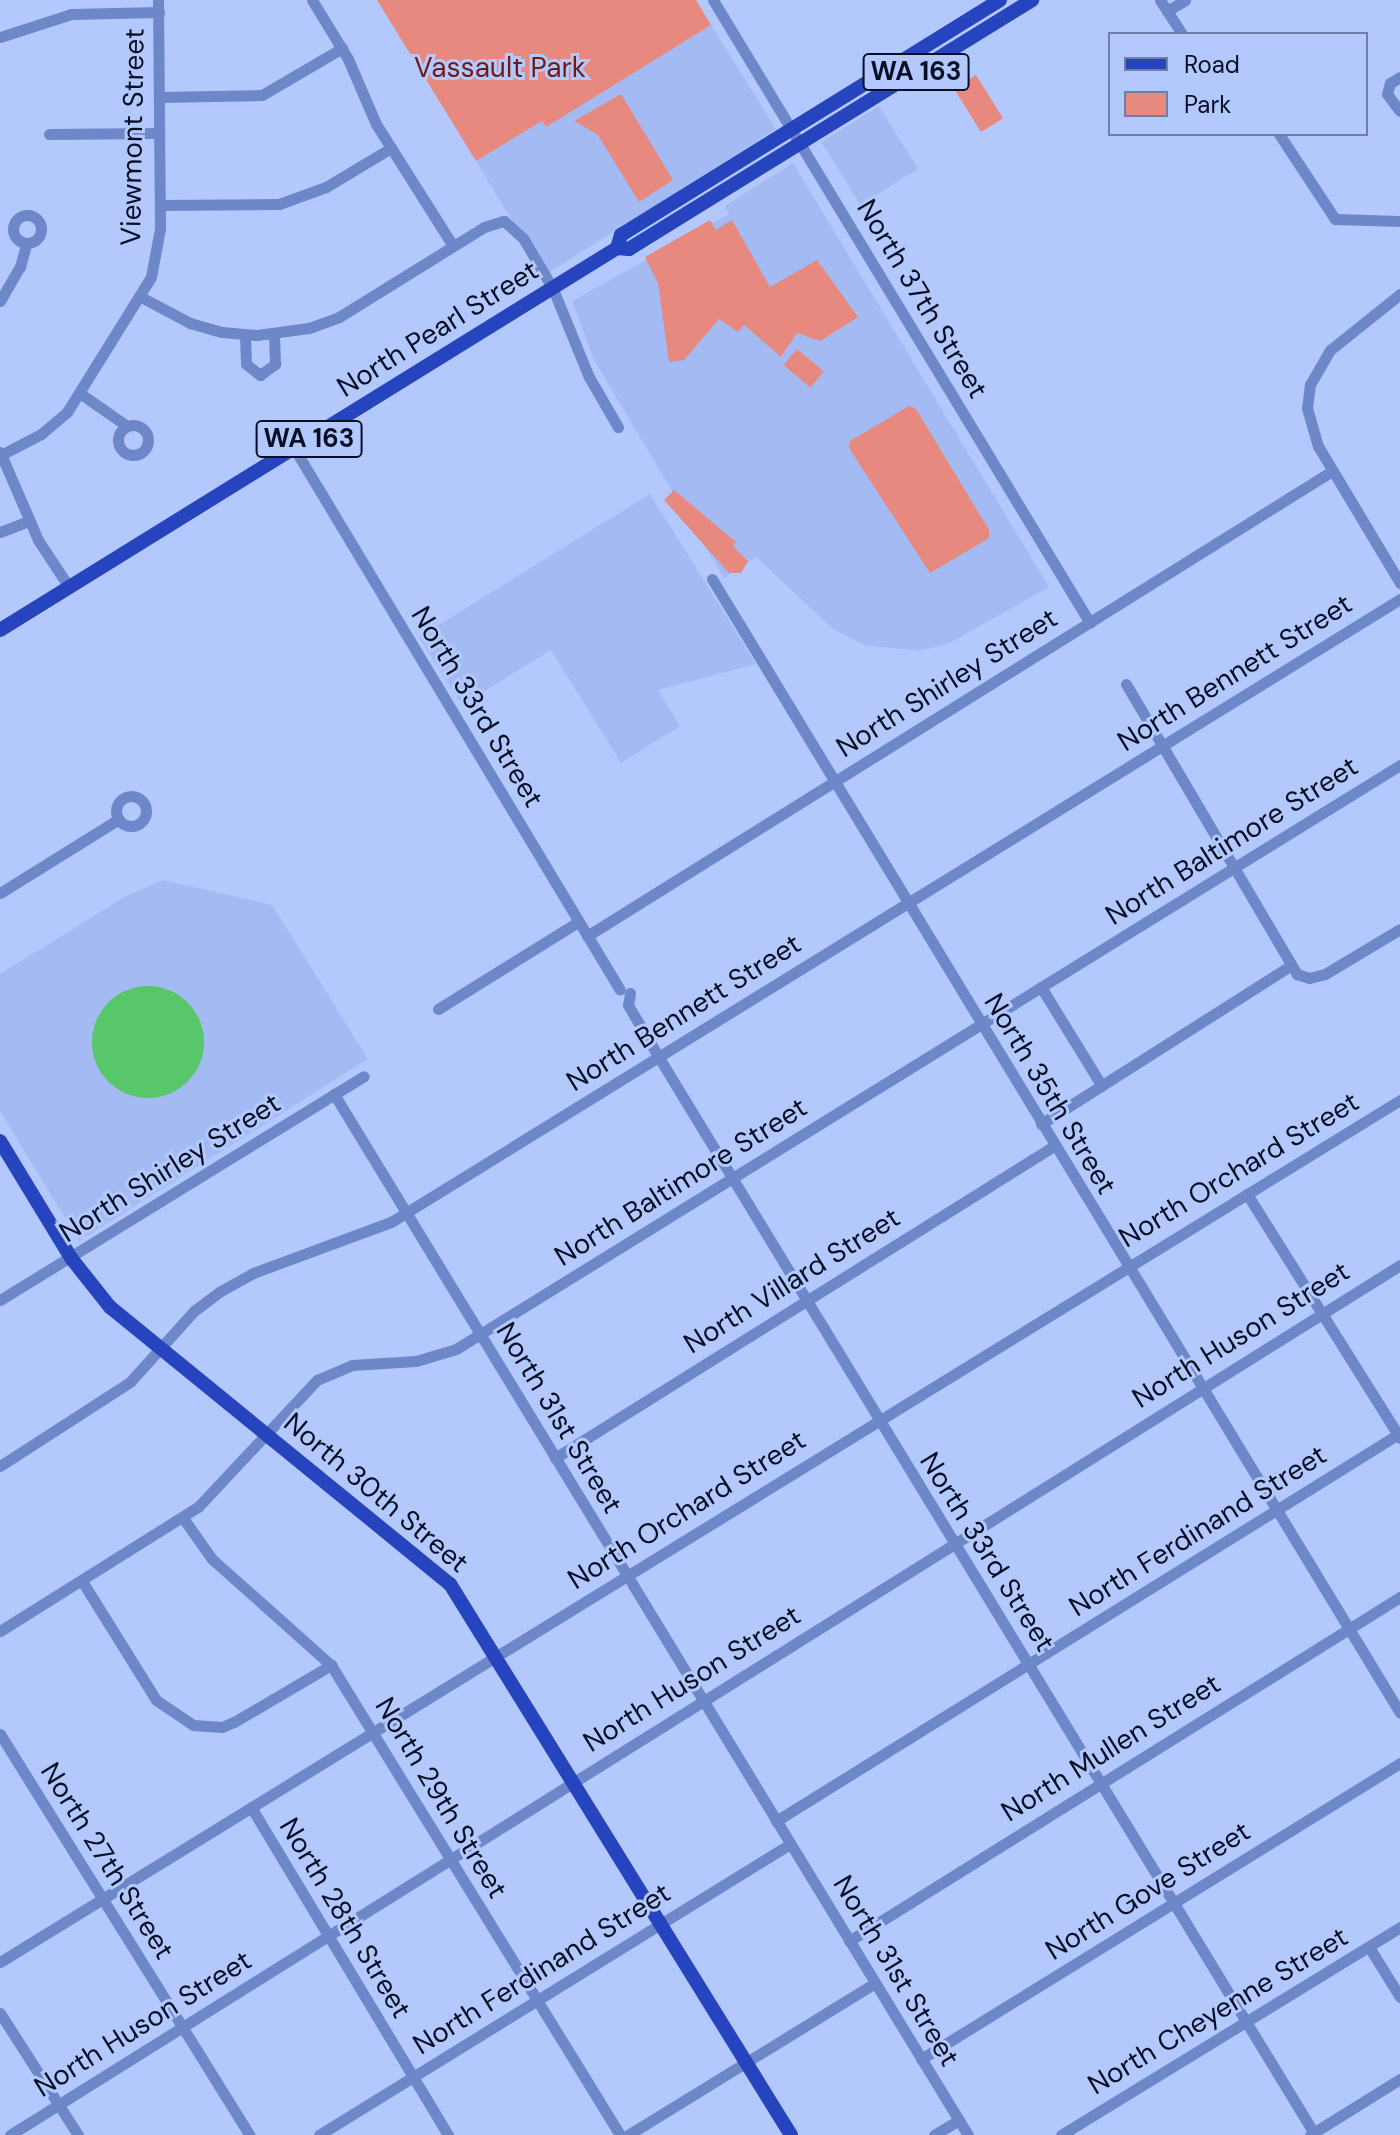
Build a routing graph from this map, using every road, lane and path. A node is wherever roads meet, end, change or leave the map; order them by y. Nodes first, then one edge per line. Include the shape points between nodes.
1 (312, 0) edge
2 (713, 0) edge
3 (1000, 0) edge
4 (1032, 0) edge
5 (1160, 0) edge
6 (1185, 0) edge
7 (159, 6) edge
8 (1167, 11) junction
9 (1181, 32) edge
10 (0, 37) edge
11 (342, 48) junction
12 (1400, 77) edge
13 (159, 97) junction
14 (1400, 111) edge
15 (792, 129) junction
16 (158, 133) junction
17 (49, 134) dead end
18 (1280, 136) edge
19 (800, 142) junction
20 (391, 148) junction
21 (160, 205) junction
22 (1400, 221) edge
23 (26, 244) dead end
24 (453, 246) junction
25 (617, 248) junction
26 (553, 289) junction
27 (139, 296) junction
28 (0, 301) edge
29 (1398, 301) edge
30 (274, 334) junction
31 (245, 335) junction
32 (81, 394) junction
33 (127, 426) dead end
34 (618, 427) dead end
35 (294, 448) junction
36 (1, 453) edge
37 (1332, 471) junction
38 (29, 521) junction
39 (0, 532) edge
40 (712, 579) dead end
41 (1400, 583) edge
42 (69, 587) junction
43 (1400, 599) edge
44 (1090, 623) junction
45 (0, 630) edge
46 (1126, 684) dead end
47 (1163, 745) junction
48 (1400, 765) edge
49 (834, 782) junction
50 (119, 819) dead end
51 (1237, 866) junction
52 (0, 893) edge
53 (907, 903) junction
54 (578, 922) junction
55 (1400, 929) edge
56 (587, 936) junction
57 (1290, 966) junction
58 (1041, 987) junction
59 (438, 1009) dead end
60 (979, 1024) junction
61 (658, 1056) junction
62 (364, 1076) dead end
63 (1102, 1086) junction
64 (334, 1094) junction
65 (1400, 1100) edge
66 (1041, 1124) junction
67 (1, 1146) edge
68 (1054, 1146) junction
69 (733, 1180) junction
70 (1247, 1194) junction
71 (405, 1213) junction
72 (71, 1258) junction
73 (1400, 1265) edge
74 (1126, 1267) junction
75 (0, 1300) edge
76 (806, 1301) junction
77 (1322, 1314) junction
78 (480, 1334) junction
79 (160, 1349) junction
80 (1200, 1388) junction
81 (879, 1420) junction
82 (266, 1434) junction
83 (1399, 1435) edge
84 (555, 1458) junction
85 (0, 1466) edge
86 (1276, 1510) junction
87 (183, 1518) junction
88 (953, 1544) junction
89 (626, 1575) junction
90 (82, 1581) junction
91 (1400, 1597) edge
92 (1348, 1628) junction
93 (0, 1631) edge
94 (498, 1655) junction
95 (331, 1665) junction
96 (1029, 1665) junction
97 (703, 1701) junction
98 (1400, 1713) edge
99 (374, 1732) junction
100 (0, 1734) edge
101 (1400, 1763) edge
102 (574, 1782) junction
103 (1100, 1783) junction
104 (251, 1807) junction
105 (776, 1821) junction
106 (790, 1844) junction
107 (450, 1860) junction
108 (103, 1898) junction
109 (1174, 1904) junction
110 (661, 1923) junction
111 (1400, 1927) edge
112 (327, 1937) junction
113 (849, 1941) junction
114 (1369, 1947) junction
115 (0, 1962) edge
116 (875, 1983) junction
117 (1400, 1997) edge
118 (536, 1999) junction
119 (0, 2013) edge
120 (1246, 2022) junction
121 (183, 2028) junction
122 (921, 2059) junction
123 (747, 2062) junction
124 (412, 2077) junction
125 (1400, 2079) edge
126 (59, 2105) junction
127 (959, 2120) junction
128 (1313, 2134) edge
129 (10, 2135) edge
130 (78, 2135) edge
131 (250, 2135) edge
132 (319, 2135) edge
133 (448, 2135) edge
134 (620, 2135) edge
135 (628, 2135) edge
136 (791, 2135) edge
137 (934, 2135) edge
138 (968, 2135) edge
139 (1061, 2135) edge

1 - 11 street
2 - 15 street, North 37th Street
3 - 15 main road, North Pearl Street / WA 163
4 - 19 main road, North Pearl Street / WA 163
5 - 8 street
6 - 8 street
7 - 10 street via 71,14
7 - 13 street, Viewmont Street
8 - 9 street
11 - 13 street via 262,95
11 - 20 street
12 - 14 street via 1387,94
13 - 16 street, Viewmont Street
15 - 19 street, North 37th Street
15 - 25 main road, North Pearl Street / WA 163 via 621,235
16 - 17 street
16 - 21 street, Viewmont Street
18 - 22 street via 1335,219
19 - 25 main road, North Pearl Street / WA 163 via 629,249
19 - 44 street, North 37th Street
20 - 21 street via 326,187 279,204
20 - 24 street
21 - 27 street, Viewmont Street via 154,268
23 - 28 street via 20,267
24 - 26 street via 500,220 518,231
24 - 30 street via 339,317
25 - 26 main road, North Pearl Street / WA 163
26 - 34 street via 589,377
26 - 35 main road, North Pearl Street / WA 163
27 - 31 street via 190,323
27 - 32 street, Viewmont Street
29 - 37 street via 1339,342 1310,384 1309,422
30 - 31 street
30 - 31 street via 275,364 260,375 246,364
32 - 33 street
32 - 36 street, Viewmont Street via 55,423
35 - 42 main road, North Pearl Street / WA 163
35 - 54 street, North 33rd Street
36 - 38 street
37 - 41 street
37 - 44 street, North Shirley Street
38 - 39 street
38 - 42 street
40 - 49 street, North 35th Street
42 - 45 main road, North Pearl Street / WA 163
43 - 47 street, North Bennett Street
44 - 49 street, North Shirley Street
46 - 47 street
47 - 51 street
47 - 53 street, North Bennett Street
48 - 51 street, North Baltimore Street
49 - 53 street, North 35th Street
49 - 56 street, North Shirley Street
50 - 52 street
51 - 57 street
51 - 58 street, North Baltimore Street
53 - 60 street, North 35th Street
53 - 61 street, North Bennett Street
54 - 56 street, North 33rd Street
54 - 59 street
55 - 57 street via 1321,976 1302,977
56 - 61 street, North 33rd Street via 625,991
57 - 63 street
58 - 60 street, North Baltimore Street
58 - 63 street
60 - 66 street, North 35th Street
60 - 69 street, North Baltimore Street
61 - 69 street, North 33rd Street
61 - 71 street, North Bennett Street
62 - 64 street, North Shirley Street
63 - 66 street
64 - 71 street, North 31st Street
64 - 72 street, North Shirley Street
65 - 70 street, North Orchard Street
66 - 68 street, North 35th Street
67 - 72 main road, North 30th Street
68 - 74 street, North 35th Street
68 - 76 street, North Villard Street
69 - 76 street, North 33rd Street
69 - 78 street, North Baltimore Street
70 - 74 street, North Orchard Street
70 - 77 street
71 - 78 street, North 31st Street
71 - 79 street, North Bennett Street via 366,1234 237,1282 204,1303
72 - 75 street, North Shirley Street
72 - 79 main road, North 30th Street via 110,1307
73 - 77 street, North Huson Street
74 - 80 street, North 35th Street
74 - 81 street, North Orchard Street
76 - 81 street, North 33rd Street
76 - 84 street, North Villard Street
77 - 80 street, North Huson Street
77 - 83 street
78 - 82 street, North Baltimore Street via 438,1356 352,1365 327,1375 299,1394
78 - 84 street, North 31st Street
79 - 82 main road, North 30th Street
79 - 85 street, North Bennett Street via 122,1389
80 - 86 street, North 35th Street
80 - 88 street, North Huson Street
81 - 88 street, North 33rd Street
81 - 89 street, North Orchard Street
82 - 87 street, North Baltimore Street via 220,1488
82 - 94 main road, North 30th Street via 450,1584
83 - 86 street, North Ferdinand Street
84 - 89 street, North 31st Street
86 - 92 street, North 35th Street
86 - 96 street, North Ferdinand Street
87 - 90 street, North Baltimore Street
87 - 95 street, North 29th Street via 212,1559
88 - 96 street, North 33rd Street
88 - 97 street, North Huson Street
89 - 94 street, North Orchard Street
89 - 97 street, North 31st Street
90 - 93 street, North Baltimore Street
90 - 95 street via 156,1700 193,1725 222,1727 234,1722
91 - 92 street, North Mullen Street
92 - 98 street, North 35th Street
92 - 103 street, North Mullen Street
94 - 99 street, North Orchard Street
94 - 102 main road, North 30th Street
95 - 99 street, North 29th Street
96 - 103 street, North 33rd Street
96 - 105 street, North Ferdinand Street
97 - 102 street, North Huson Street
97 - 105 street, North 31st Street
99 - 104 street, North Orchard Street
99 - 107 street, North 29th Street
100 - 108 street, North 27th Street
101 - 109 street, North Gove Street
102 - 107 street, North Huson Street
102 - 110 main road, North 30th Street
103 - 109 street, North 33rd Street
103 - 113 street, North Mullen Street
104 - 108 street, North Orchard Street
104 - 112 street, North 28th Street
105 - 106 street, North 31st Street
106 - 110 street, North Ferdinand Street
106 - 113 street, North 31st Street
107 - 112 street, North Huson Street
107 - 118 street, North 29th Street
108 - 115 street, North Orchard Street
108 - 121 street, North 27th Street
109 - 120 street, North 33rd Street
109 - 122 street, North Gove Street
110 - 118 street, North Ferdinand Street
110 - 123 main road, North 30th Street
111 - 114 street, North Cheyenne Street
112 - 121 street, North Huson Street
112 - 124 street, North 28th Street
113 - 116 street, North 31st Street
114 - 117 street
114 - 120 street, North Cheyenne Street
116 - 122 street, North 31st Street
116 - 123 street
118 - 124 street, North Ferdinand Street
118 - 134 street, North 29th Street
119 - 126 street
120 - 128 street, North 33rd Street
120 - 139 street, North Cheyenne Street
121 - 126 street, North Huson Street
121 - 131 street, North 27th Street
122 - 127 street, North 31st Street
123 - 135 street
123 - 136 main road, North 30th Street
124 - 132 street, North Ferdinand Street
124 - 133 street, North 28th Street
125 - 128 street
126 - 129 street, North Huson Street
126 - 130 street
127 - 137 street
127 - 138 street, North 31st Street

